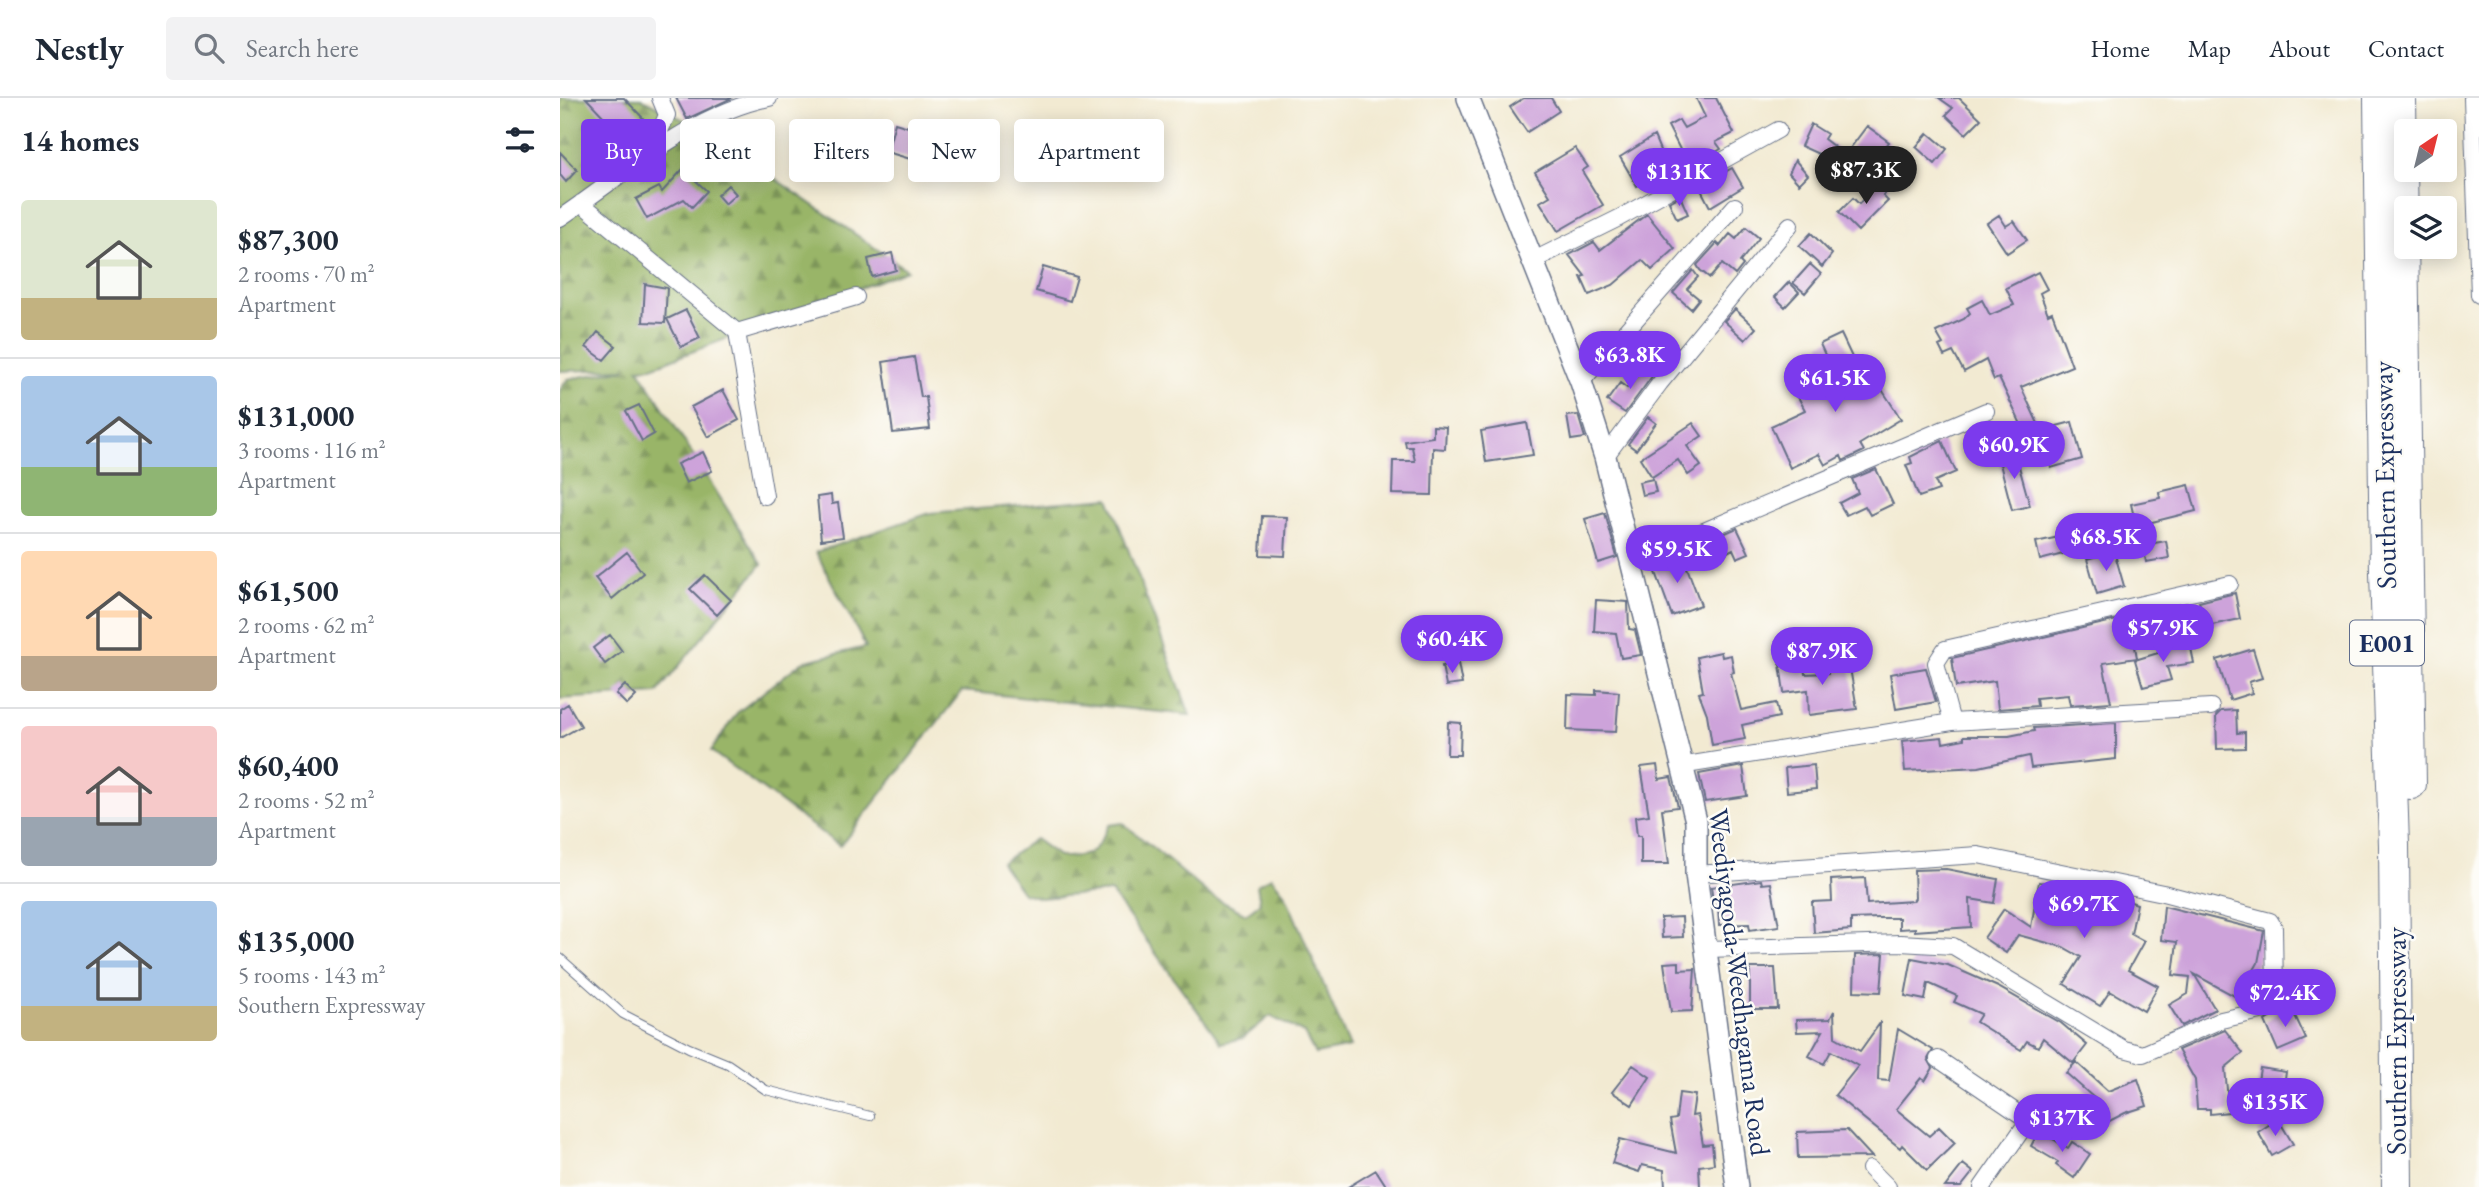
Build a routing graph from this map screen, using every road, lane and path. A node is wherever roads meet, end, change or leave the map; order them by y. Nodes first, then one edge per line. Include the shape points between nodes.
1 (660, 98) edge
2 (769, 98) edge
3 (1468, 98) edge
4 (2379, 98) edge
5 (2401, 98) edge
6 (2472, 98) edge
7 (665, 119) edge
8 (1778, 130) dead end
9 (666, 146) edge
10 (613, 182) edge
11 (582, 203) junction
12 (1735, 206) dead end
13 (560, 218) edge
14 (1790, 225) dead end
15 (1534, 260) junction
16 (2479, 295) edge
17 (856, 297) dead end
18 (737, 332) junction
19 (1581, 382) junction
20 (1986, 411) dead end
21 (1605, 457) junction
22 (765, 496) dead end
23 (1631, 562) junction
24 (2230, 584) dead end
25 (2211, 707) dead end
26 (1952, 722) junction
27 (1680, 766) junction
28 (1696, 874) junction
29 (1708, 949) junction
30 (560, 958) edge
31 (1938, 1059) dead end
32 (870, 1116) dead end
33 (1870, 1169) dead end
34 (1737, 1187) edge
35 (1888, 1187) edge
36 (1982, 1187) edge
37 (2397, 1187) edge
38 (2414, 1187) edge

1 - 7 street
2 - 9 street via 744,103 698,124
3 - 15 street, Weediyagoda-Weedhagama Road
4 - 37 highway, Southern Expressway / E001
5 - 38 highway, Southern Expressway / E001
6 - 16 street
8 - 15 street
10 - 11 street
11 - 13 street
11 - 18 street
12 - 19 street
14 - 21 street
15 - 19 street, Weediyagoda-Weedhagama Road
17 - 18 street
18 - 22 street
19 - 21 street, Weediyagoda-Weedhagama Road
20 - 23 street
21 - 23 street, Weediyagoda-Weedhagama Road
23 - 27 street, Weediyagoda-Weedhagama Road
24 - 26 street via 1945,649 1936,663
25 - 26 street
26 - 27 street
27 - 28 street, Weediyagoda-Weedhagama Road via 1696,821
28 - 29 street, Weediyagoda-Weedhagama Road
28 - 29 street via 1978,855 2080,875 2270,921 2276,992 2265,1010 2221,1020 2141,1054 2124,1049 1953,946 1900,943
29 - 34 street, Weediyagoda-Weedhagama Road
30 - 32 lane via 623,1014 729,1064 765,1090
31 - 36 street via 2025,1118
33 - 35 street

